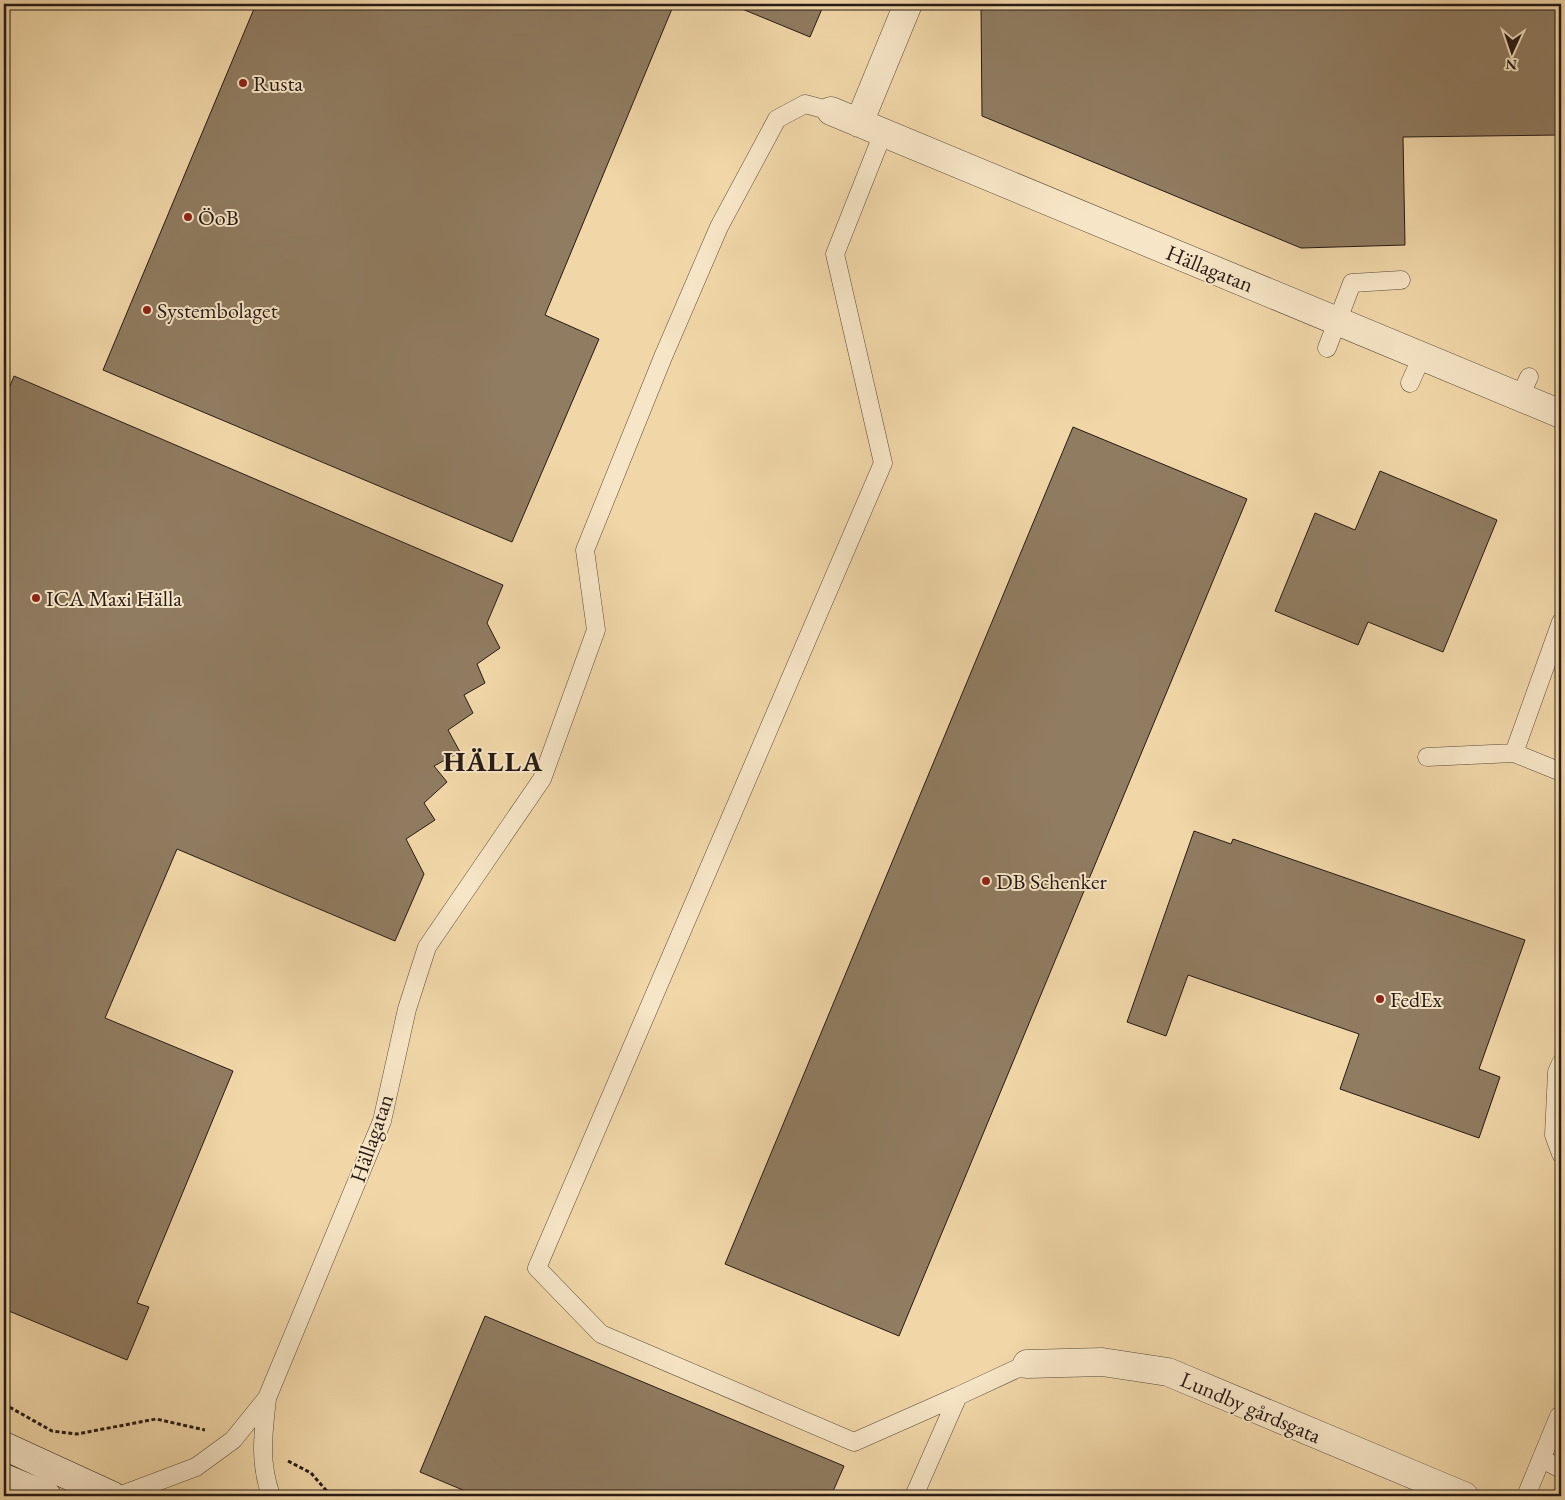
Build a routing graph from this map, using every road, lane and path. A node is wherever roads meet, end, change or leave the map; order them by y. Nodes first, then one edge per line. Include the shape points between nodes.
1 (908, 4) edge
2 (831, 111) joint
3 (871, 128) junction
4 (1401, 280) dead end
5 (1338, 321) junction
6 (1327, 348) dead end
7 (1422, 356) junction
8 (1410, 383) dead end
9 (1561, 414) edge
10 (1561, 622) edge
11 (1514, 754) junction
12 (1427, 757) dead end
13 (1561, 772) edge
14 (1561, 1063) edge
15 (1561, 1154) edge
16 (1027, 1364) joint
17 (958, 1396) junction
18 (267, 1398) junction
19 (4, 1404) edge
20 (1559, 1416) dead end
21 (234, 1440) junction
22 (4, 1446) edge
23 (261, 1450) junction
24 (1542, 1459) junction
25 (1561, 1469) edge
26 (4, 1478) edge
27 (47, 1496) edge
28 (113, 1496) edge
29 (119, 1496) edge
30 (271, 1496) edge
31 (330, 1496) edge
32 (914, 1496) edge
33 (1464, 1496) edge
34 (1526, 1496) edge

1 - 3 street
2 - 3 street, Hällagatan
2 - 18 lane, Hällagatan via 805,104 777,119 719,226 585,550 596,630 542,779 427,947 407,1008 382,1121
3 - 5 street, Hällagatan
3 - 17 lane via 835,254 883,463 538,1268 601,1334 854,1442
4 - 5 lane via 1352,284
5 - 6 lane
5 - 7 street, Hällagatan
7 - 8 lane
7 - 9 street, Hällagatan via 1524,386
10 - 11 lane
11 - 12 lane
11 - 13 lane
14 - 15 lane via 1557,1072 1554,1135
16 - 17 lane
16 - 33 street, Lundby gårdsgata via 1102,1362 1168,1372
17 - 32 lane
18 - 21 lane
18 - 23 lane
19 - 21 path via 52,1431 77,1434 156,1419 190,1425
20 - 24 lane
21 - 29 lane via 196,1467
22 - 28 street
23 - 30 lane via 263,1475
23 - 31 path via 311,1473
24 - 25 lane
24 - 34 lane
26 - 27 street

